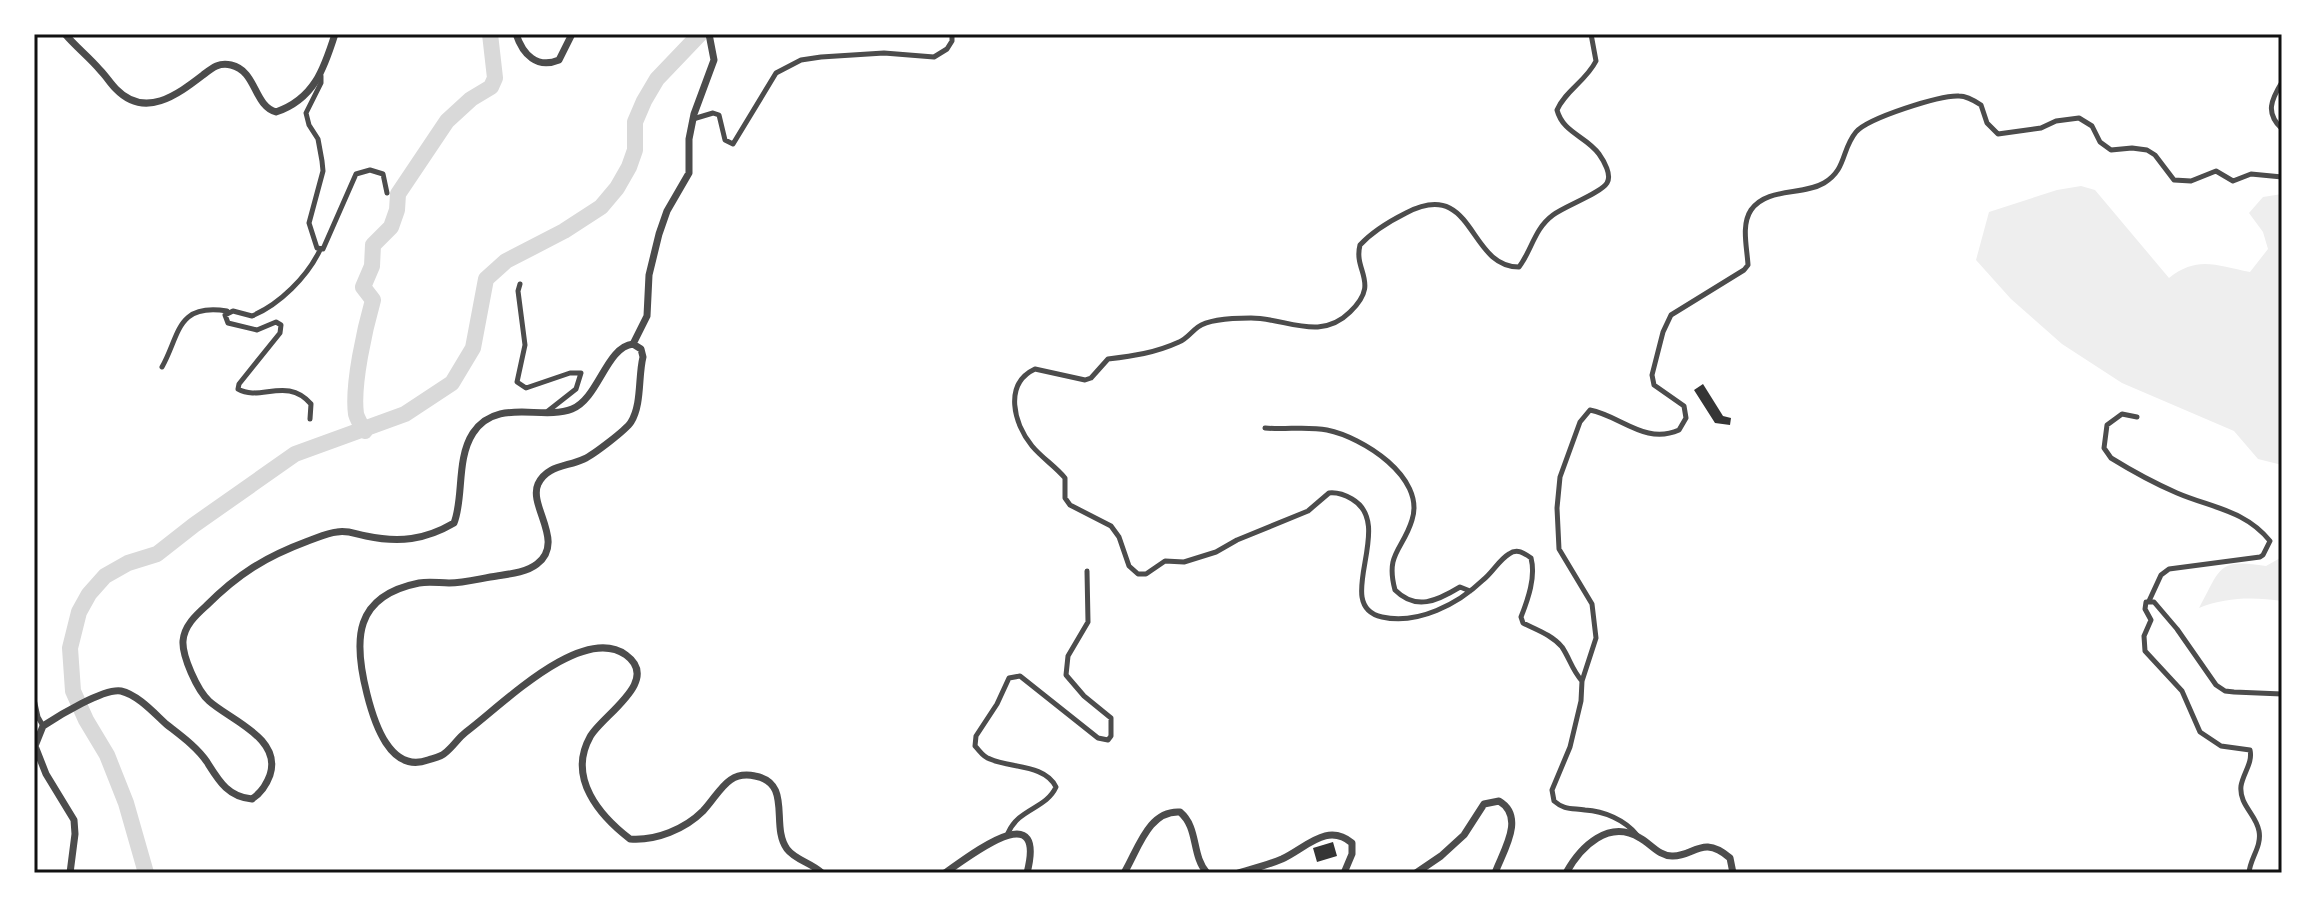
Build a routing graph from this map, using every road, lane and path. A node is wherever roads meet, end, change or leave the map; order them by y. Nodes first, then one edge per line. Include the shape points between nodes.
1 (65, 34) edge
2 (335, 34) edge
3 (516, 34) edge
4 (572, 34) edge
5 (709, 34) edge
6 (952, 34) edge
7 (1591, 34) edge
8 (321, 76) junction
9 (2282, 82) edge
10 (693, 119) junction
11 (2282, 129) edge
12 (2282, 177) edge
13 (387, 193) dead end
14 (320, 250) junction
15 (520, 284) dead end
16 (228, 311) junction
17 (633, 344) junction
18 (162, 367) dead end
19 (547, 412) junction
20 (2137, 417) dead end
21 (310, 419) dead end
22 (1265, 428) dead end
23 (1087, 571) dead end
24 (1470, 591) junction
25 (2149, 601) junction
26 (1582, 681) junction
27 (2282, 694) edge
28 (34, 699) edge
29 (43, 726) junction
30 (1008, 833) junction
31 (1641, 838) junction
32 (70, 873) edge
33 (822, 873) edge
34 (945, 873) edge
35 (1027, 873) edge
36 (1124, 873) edge
37 (1207, 873) edge
38 (1238, 873) edge
39 (1344, 873) edge
40 (1416, 873) edge
41 (1495, 873) edge
42 (1566, 873) edge
43 (1733, 873) edge
44 (2249, 873) edge

1 - 8 street via 118,91 144,104 160,102 216,65 226,64 244,71 264,106 276,112 293,104
2 - 8 street
3 - 4 street via 523,50 547,64 559,60
5 - 10 street via 714,60
6 - 10 street via 947,49 934,57 863,53 787,65 776,73 733,144 725,140 719,115
7 - 24 street via 1596,61 1557,110 1564,126 1598,152 1609,178 1596,193 1552,216 1534,235 1519,267 1506,267 1494,258 1462,216 1436,203 1426,204 1360,245 1365,287 1359,301 1337,322 1322,327 1250,318 1207,323 1174,344 1108,359 1085,380 1035,369 1014,393 1029,443 1065,478 1065,498 1111,526 1138,574 1165,561 1184,562 1216,552 1302,514 1333,492 1360,505 1367,517 1362,590 1363,605 1370,612 1390,618 1423,614 1451,606
8 - 14 street via 306,113 322,161 309,223
9 - 11 street via 2270,112
10 - 17 street via 689,173 659,234 647,316
12 - 26 street via 2251,174 2233,181 2216,171 2181,182 2147,150 2111,150 2086,121 2069,117 2041,128 1998,134 1981,105 1961,96 1901,109 1864,124 1834,176 1811,189 1776,194 1751,209 1746,220 1748,265 1681,307 1665,324 1652,375 1654,385 1684,406 1686,418 1679,430 1638,431 1595,410 1580,422 1560,477 1557,508 1559,549 1580,580 1594,616 1596,638
13 - 14 street via 383,174 356,174
14 - 16 street via 305,274 270,307 252,316
15 - 19 street via 525,345 517,382 526,388 581,373 576,389
16 - 18 street via 197,312 188,318 174,335
16 - 21 street via 228,323 257,330 276,322 282,329 238,389 299,395 311,404
17 - 19 street via 624,346 577,406
17 - 33 street via 643,357 631,423 583,459 547,472 537,485 548,542 541,560 512,573 419,583 368,609 362,619 361,655 375,721 395,754 418,764 444,754 553,665 587,650 617,650 631,659 637,679 629,695 595,729 583,760 588,793 606,819 630,839 655,838 695,818 735,776 757,776 774,784 787,849
19 - 29 street via 517,410 474,432 454,523 408,541 332,532 254,565 193,617 182,642 194,681 270,755 272,768 261,794 252,799 228,791 192,745 121,691 94,698
20 - 25 street via 2122,414 2107,425 2104,448 2111,458 2177,493 2240,516 2270,541 2260,557 2169,569
22 - 24 street via 1340,434 1394,465 1413,495 1414,508 1390,566 1395,590 1412,602 1426,603 1460,587
23 - 30 street via 1088,622 1068,656 1066,675 1111,718 1111,736 1098,738 1020,676 1009,678 975,746 990,760 1046,776 1056,787 1049,800 1028,809
24 - 26 street via 1510,552 1531,558 1523,623 1556,641
25 - 27 street via 2225,691
25 - 44 street via 2145,651 2182,691 2200,732 2221,746 2250,750 2241,794 2260,839
26 - 31 street via 1578,719 1552,790 1554,801 1619,820
28 - 29 street
29 - 32 street via 35,746 74,820
30 - 34 street
30 - 35 street via 1027,837 1031,844
31 - 42 street via 1611,831 1587,845
31 - 43 street via 1667,856 1696,848 1719,851 1730,858
36 - 37 street via 1152,822 1169,811 1180,812 1193,826
38 - 39 street via 1283,859 1331,833 1352,843
40 - 41 street via 1464,835 1484,804 1499,801 1512,818

